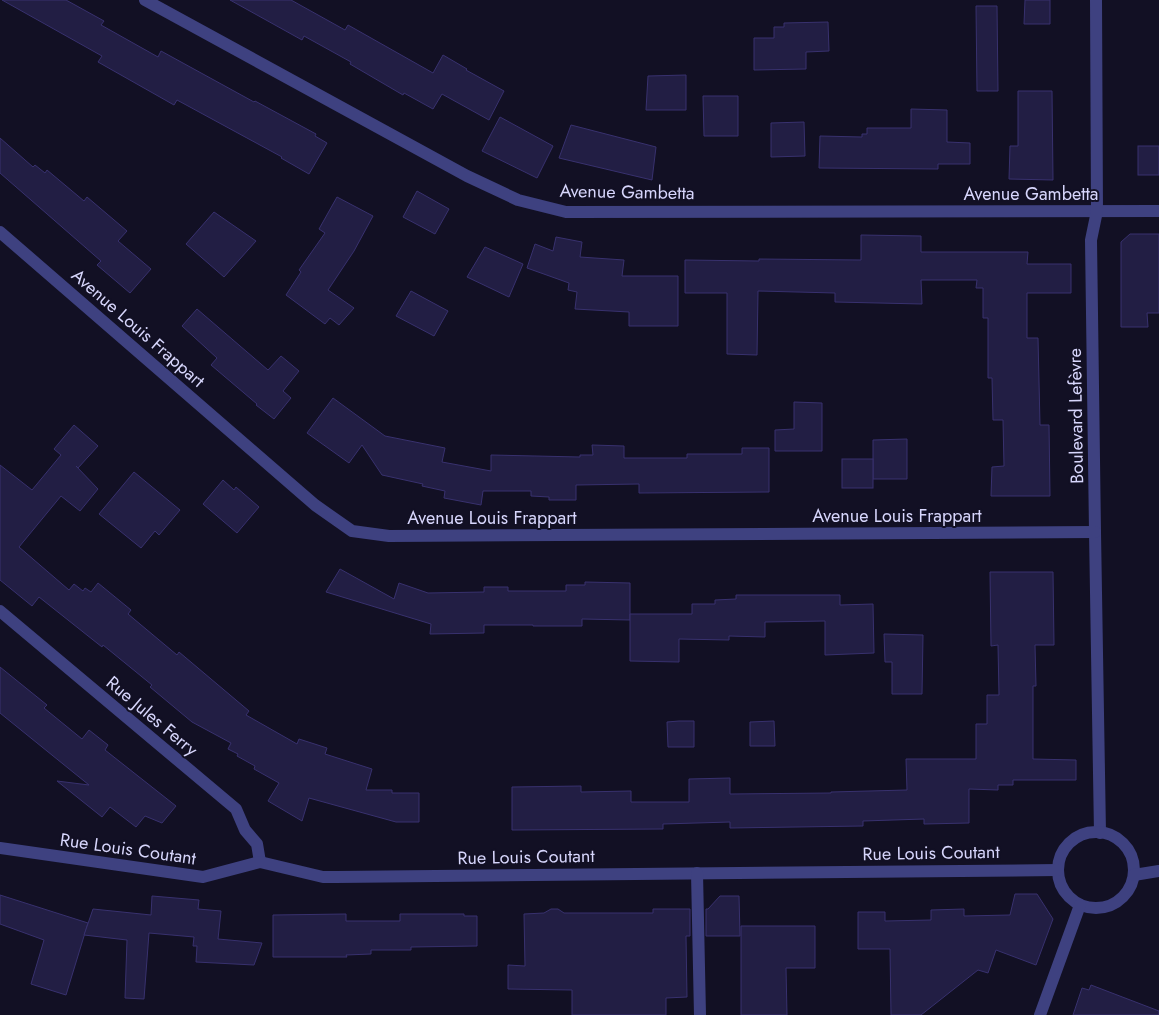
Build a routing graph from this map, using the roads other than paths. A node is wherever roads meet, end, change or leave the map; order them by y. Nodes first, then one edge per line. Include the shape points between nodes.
1 (146, 0) edge
2 (1096, 0) edge
3 (1097, 211) junction
4 (1159, 211) edge
5 (0, 232) edge
6 (1095, 532) junction
7 (0, 611) edge
8 (1100, 832) junction
9 (0, 848) edge
10 (260, 862) junction
11 (1058, 870) junction
12 (1159, 871) edge
13 (697, 873) junction
14 (1134, 875) junction
15 (1080, 905) junction
16 (700, 1015) edge
17 (1040, 1015) edge

1 - 3 street, Avenue Gambetta via 467,176 518,200 566,212
2 - 3 street, Boulevard Lefèvre
3 - 4 street, Avenue Gambetta
3 - 6 street, Boulevard Lefèvre via 1092,240
5 - 6 street, Avenue Louis Frappart via 315,505 352,531 389,536
6 - 8 street, Boulevard Lefèvre
7 - 10 street, Rue Jules Ferry via 236,809 245,830 257,844
8 - 11 street via 1076,838 1067,846 1060,857
8 - 14 street via 1122,842 1130,851
9 - 10 street, Rue Louis Coutant via 203,877
10 - 13 street, Rue Louis Coutant via 323,877
11 - 13 street, Rue Louis Coutant
11 - 15 street via 1064,891
12 - 14 street
13 - 16 street
14 - 15 street via 1131,886 1115,904 1104,908
15 - 17 street

